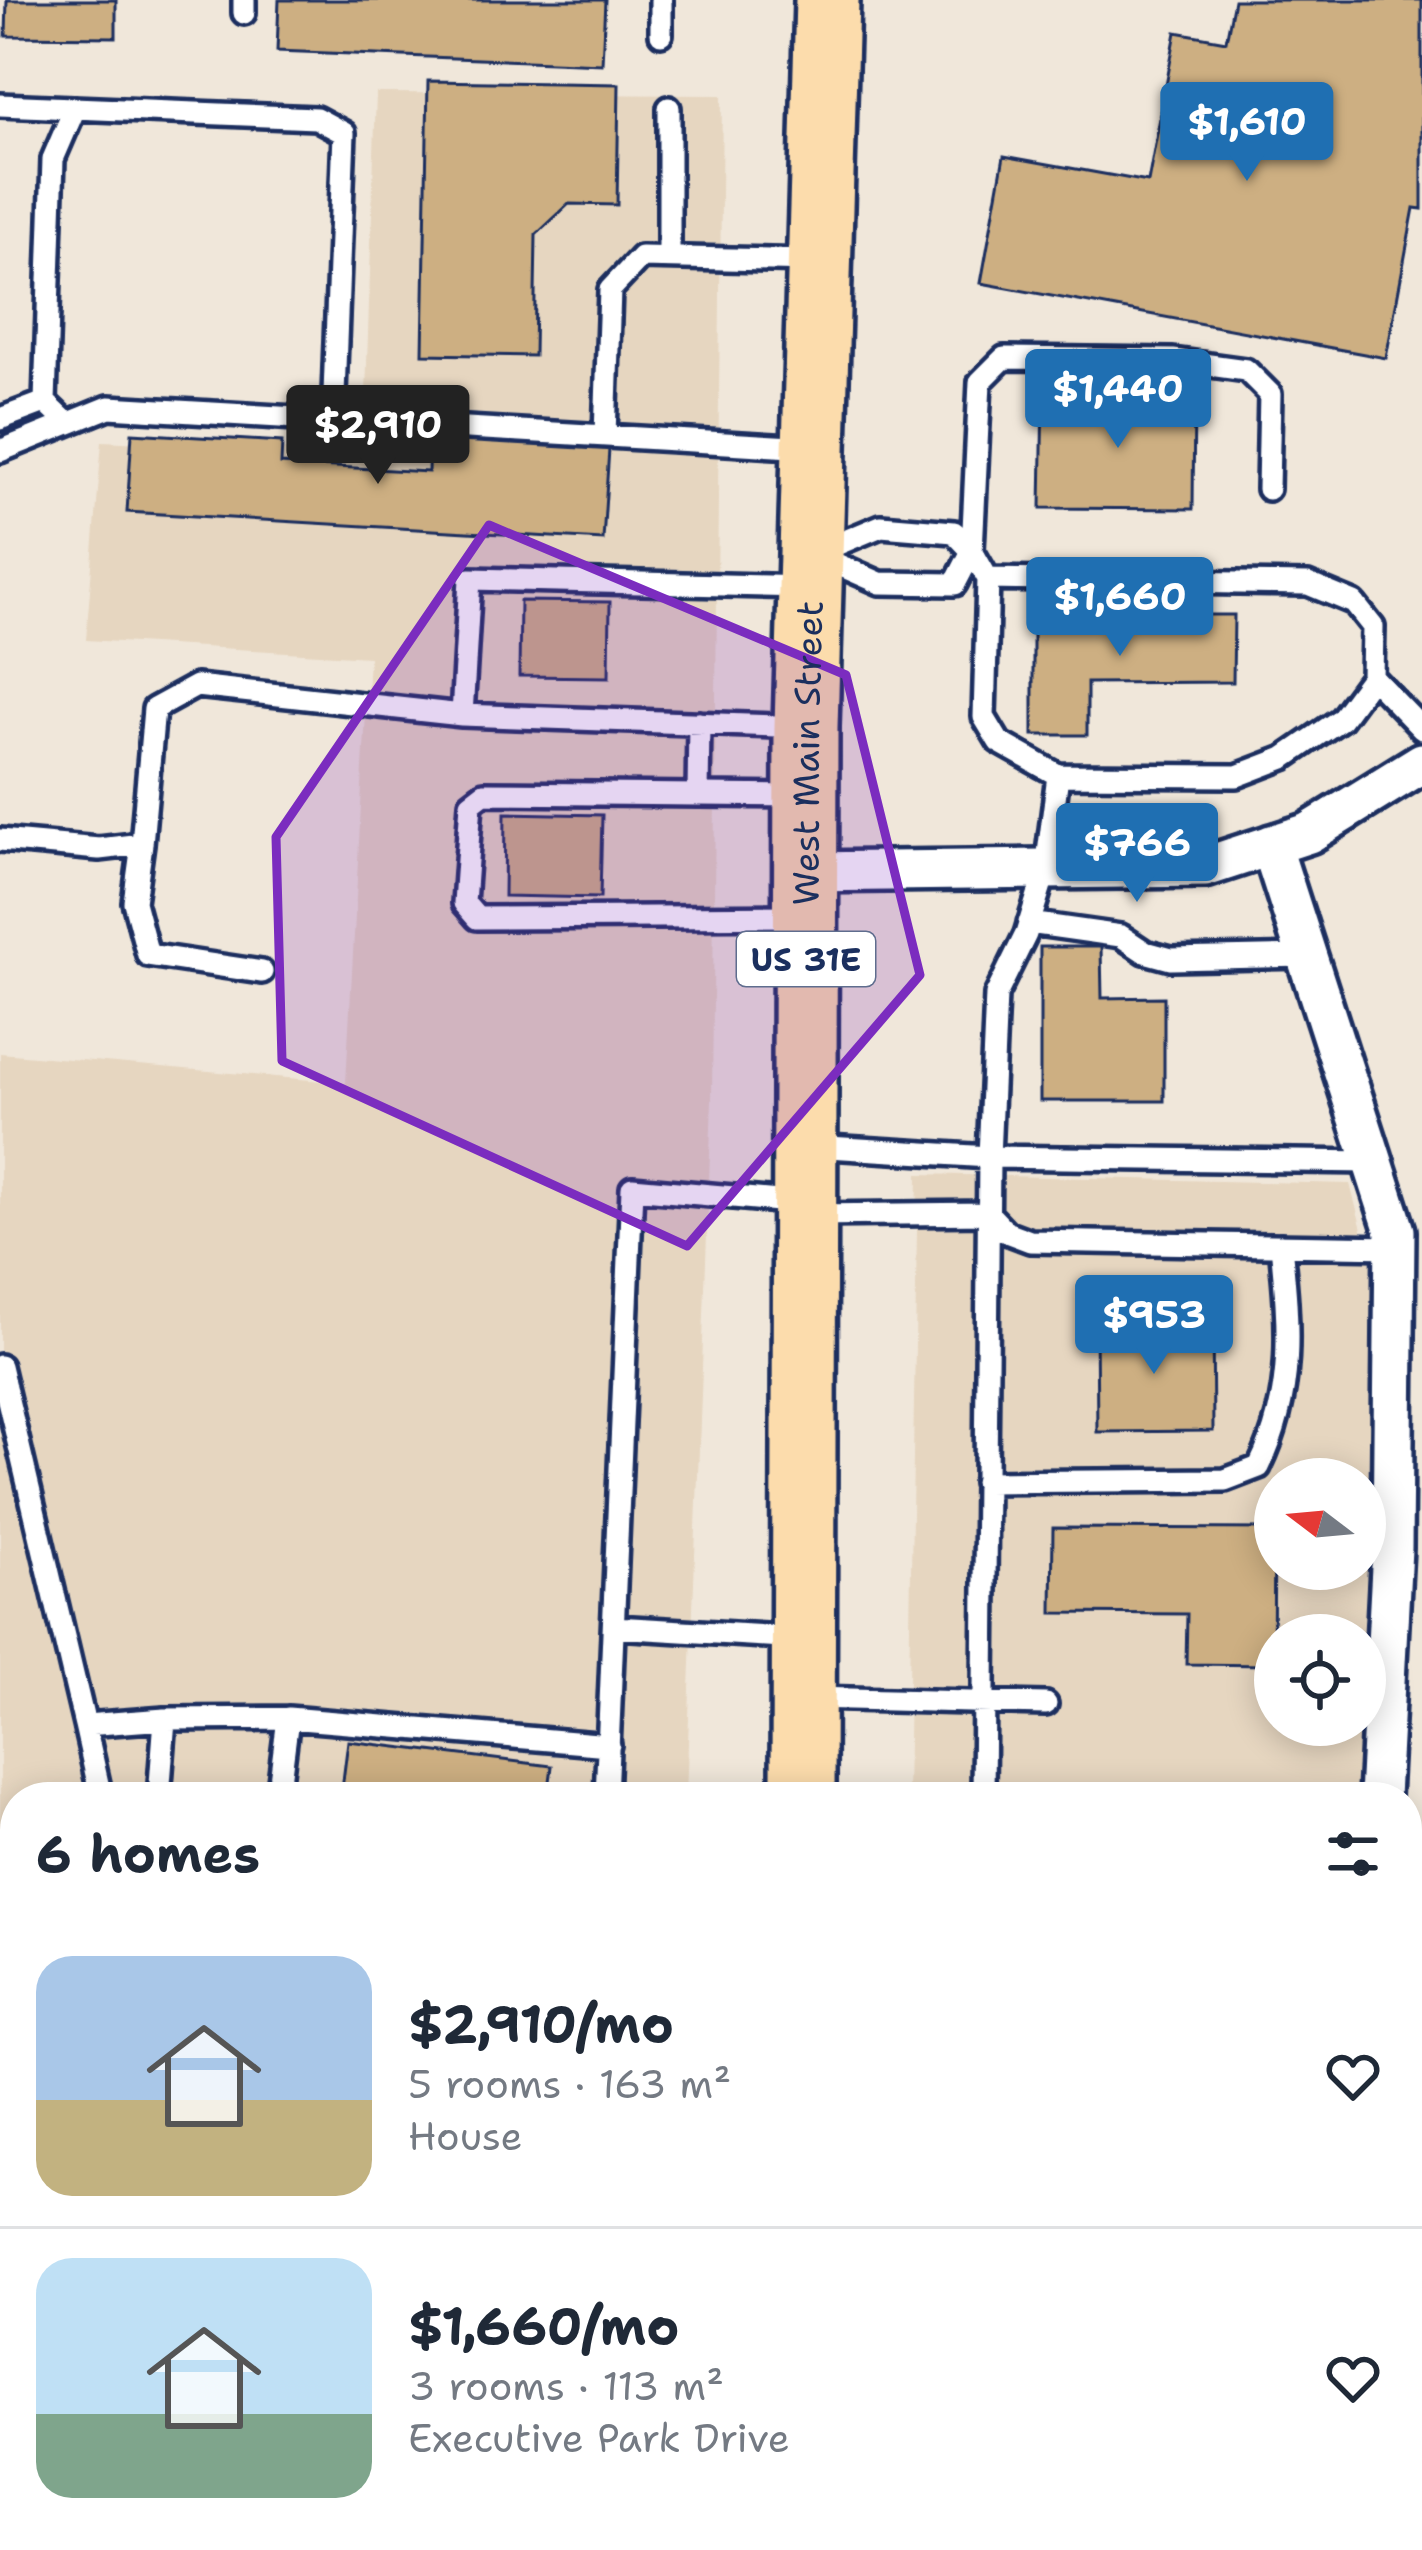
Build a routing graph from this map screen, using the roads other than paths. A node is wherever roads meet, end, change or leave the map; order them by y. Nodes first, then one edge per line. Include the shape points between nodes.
1 (661, 0) edge
2 (827, 0) edge
3 (661, 34) dead end
4 (0, 105) edge
5 (75, 108) junction
6 (669, 108) dead end
7 (670, 257) junction
8 (821, 261) junction
9 (45, 402) junction
10 (0, 419) edge
11 (333, 420) junction
12 (65, 422) junction
13 (605, 436) junction
14 (817, 449) junction
15 (0, 451) edge
16 (1268, 489) dead end
17 (972, 551) junction
18 (814, 571) junction
19 (988, 579) junction
20 (1372, 677) junction
21 (462, 715) junction
22 (699, 723) junction
23 (806, 727) junction
24 (1422, 729) edge
25 (1422, 763) edge
26 (1058, 775) junction
27 (698, 795) junction
28 (807, 796) junction
29 (0, 840) edge
30 (142, 844) junction
31 (1271, 845) junction
32 (1046, 868) junction
33 (806, 894) junction
34 (1029, 923) junction
35 (1307, 956) junction
36 (262, 972) dead end
37 (988, 1157) junction
38 (1372, 1162) junction
39 (806, 1188) junction
40 (988, 1214) junction
41 (1281, 1245) junction
42 (1395, 1247) junction
43 (0, 1366) edge
44 (986, 1482) junction
45 (1407, 1550) edge
46 (615, 1627) junction
47 (803, 1668) junction
48 (984, 1702) junction
49 (1046, 1704) dead end
50 (288, 1718) junction
51 (165, 1719) junction
52 (85, 1725) junction
53 (610, 1745) junction
54 (98, 1782) edge
55 (160, 1782) edge
56 (280, 1782) edge
57 (607, 1782) edge
58 (803, 1782) edge
59 (983, 1782) edge
60 (1381, 1782) edge

1 - 3 lane
2 - 8 main road, West Main Street / US 31E
4 - 5 lane
5 - 9 lane via 53,159
5 - 11 lane via 316,118 344,133
6 - 7 lane
7 - 8 lane
7 - 13 lane via 641,257 610,290
8 - 14 main road, West Main Street / US 31E
9 - 10 lane
9 - 12 lane
11 - 12 lane via 109,407
11 - 13 lane
12 - 15 lane
13 - 14 lane
14 - 18 main road, West Main Street / US 31E
16 - 17 lane via 1270,394 1246,370 1173,360 1004,358 980,382
17 - 18 lane via 955,584
17 - 18 lane via 954,532 880,526
17 - 19 lane
18 - 21 lane via 470,579
18 - 23 main road, West Main Street / US 31E
19 - 20 lane via 1308,584 1354,603 1373,627
19 - 26 lane via 984,717 999,742
20 - 24 lane
20 - 26 lane via 1341,719 1284,758 1237,776
21 - 22 lane
21 - 30 lane via 196,686 154,709
22 - 23 lane
22 - 27 lane
23 - 28 main road, West Main Street / US 31E
25 - 31 street via 1309,832
26 - 32 lane
27 - 28 lane
27 - 33 lane via 484,793 471,803 464,903 477,918
28 - 33 main road, West Main Street / US 31E
29 - 30 lane via 99,849
30 - 36 lane via 134,902 148,955
31 - 32 street via 1204,867
31 - 35 street
32 - 33 street
32 - 34 lane
33 - 39 main road, West Main Street / US 31E
34 - 35 lane via 1121,936 1171,959
34 - 37 lane via 996,995
35 - 38 street
37 - 38 lane
37 - 39 lane
37 - 40 lane
38 - 42 street
39 - 40 lane
39 - 46 lane via 632,1189
39 - 47 main road, West Main Street / US 31E
40 - 41 lane via 1030,1241
40 - 44 lane
41 - 42 lane
41 - 44 lane via 1287,1385 1259,1467 1225,1480
42 - 45 street
43 - 52 lane
44 - 48 lane
45 - 60 street
46 - 47 lane
46 - 53 lane
47 - 48 lane
47 - 58 main road, West Main Street / US 31E
48 - 49 lane
48 - 59 lane
50 - 51 lane
50 - 53 lane
50 - 56 lane
51 - 52 lane
51 - 55 lane
52 - 54 lane
53 - 57 lane

